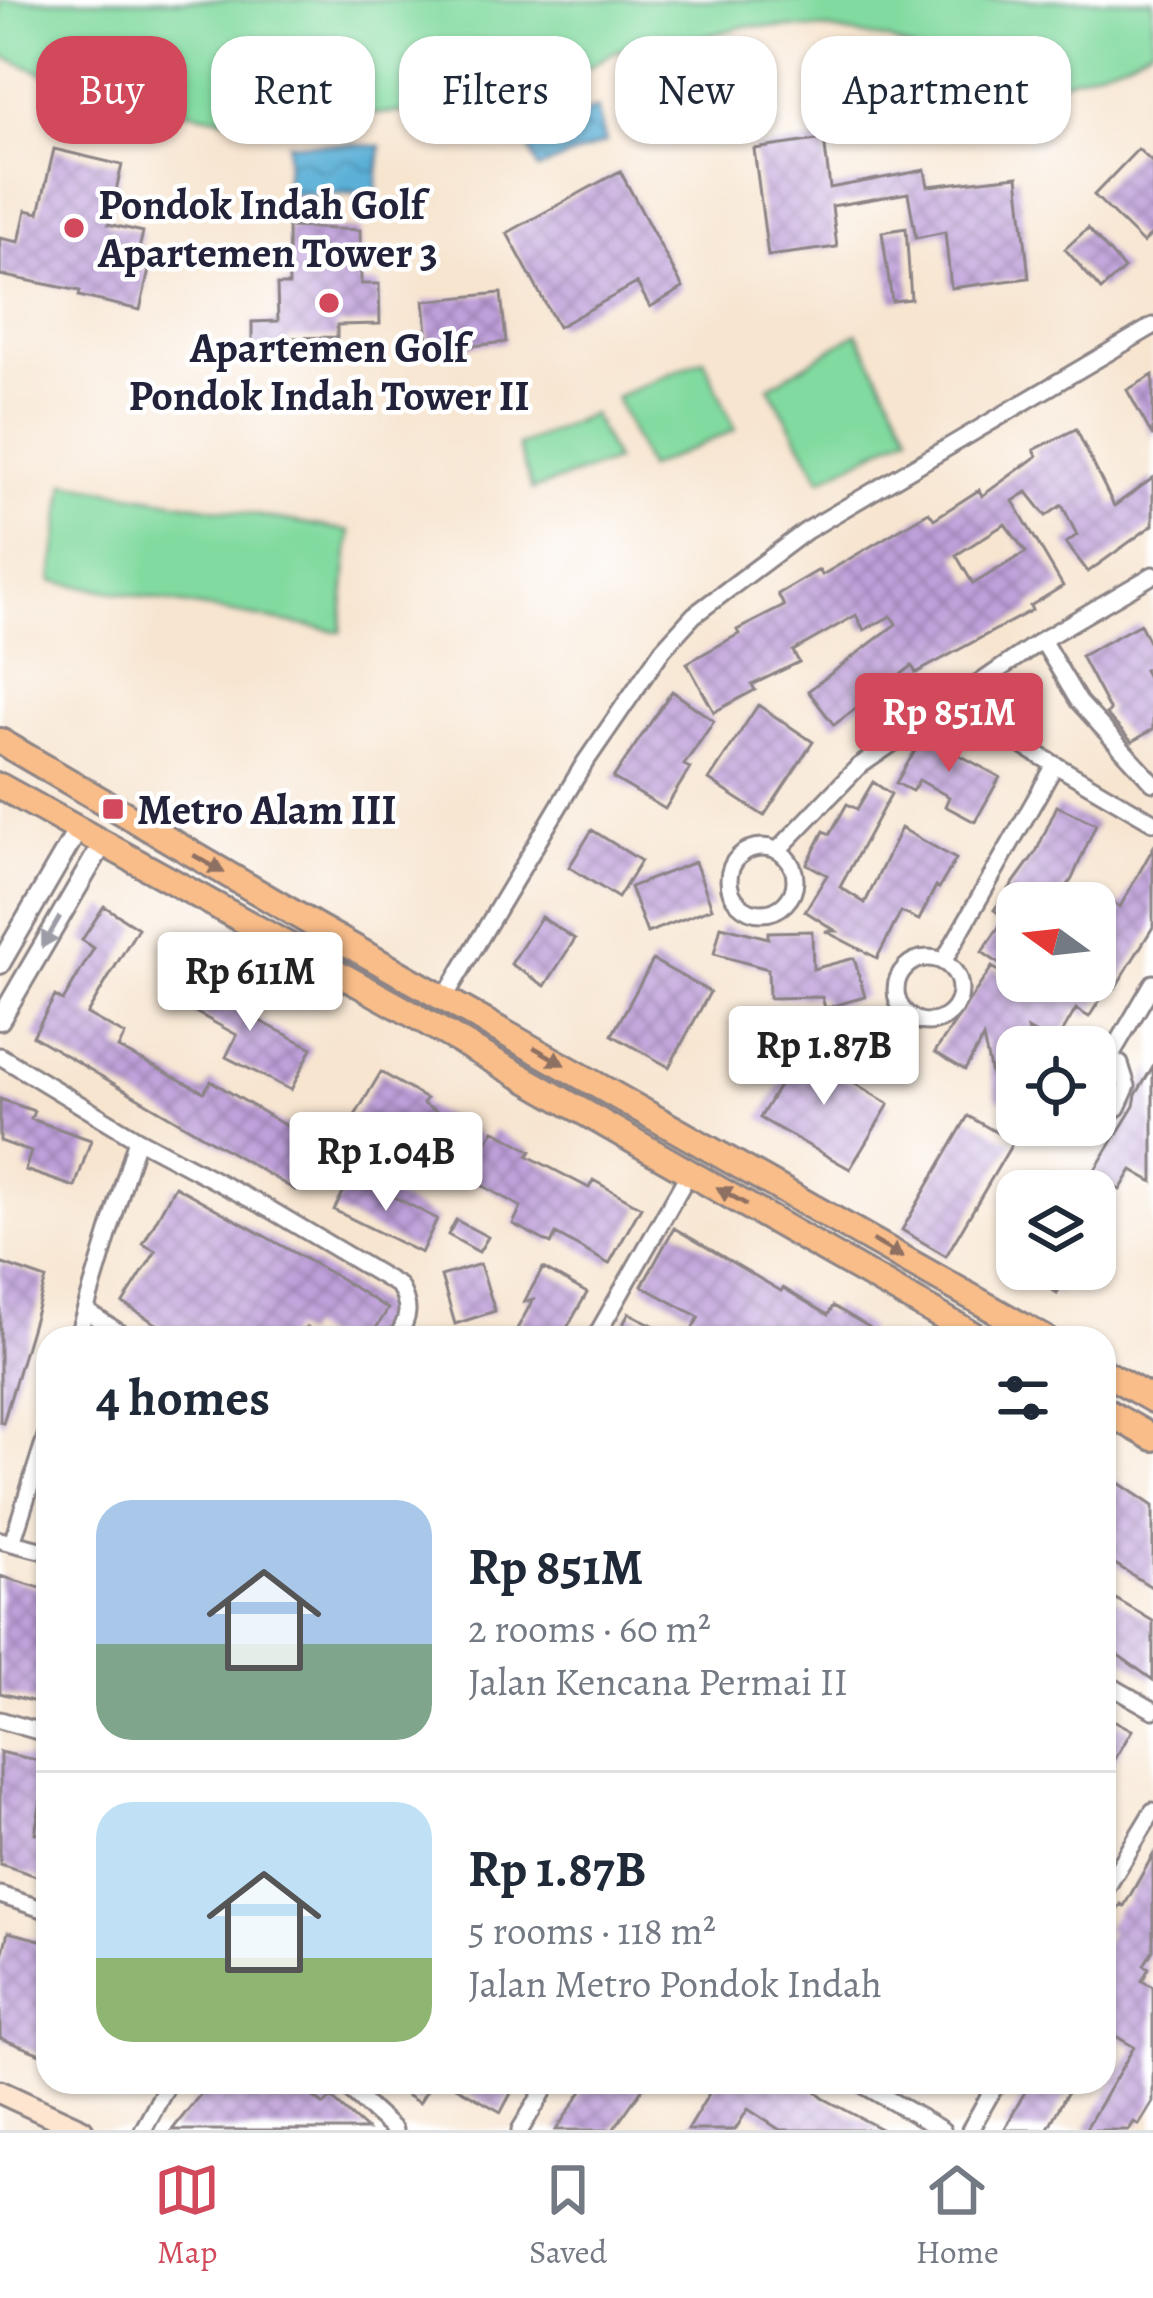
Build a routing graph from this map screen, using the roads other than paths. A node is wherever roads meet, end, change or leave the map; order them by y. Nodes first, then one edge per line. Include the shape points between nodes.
1 (1153, 326) edge
2 (1153, 575) edge
3 (1042, 640) junction
4 (949, 702) junction
5 (0, 741) edge
6 (1055, 765) junction
7 (1153, 783) edge
8 (0, 786) edge
9 (1153, 794) edge
10 (1136, 813) junction
11 (1153, 822) edge
12 (77, 831) junction
13 (102, 845) junction
14 (778, 850) junction
15 (944, 962) junction
16 (0, 964) edge
17 (1153, 983) edge
18 (446, 998) junction
19 (0, 1020) edge
20 (1116, 1036) edge
21 (0, 1055) edge
22 (1116, 1066) edge
23 (1116, 1106) edge
24 (137, 1139) junction
25 (690, 1172) junction
26 (86, 1311) junction
27 (81, 1326) edge
28 (109, 1326) edge
29 (404, 1326) edge
30 (602, 1326) edge
31 (958, 1326) edge
32 (1023, 1326) edge
33 (1116, 1379) edge
34 (1153, 1400) edge
35 (1116, 1417) edge
36 (1153, 1438) edge
37 (36, 1462) edge
38 (6, 1542) edge
39 (36, 1549) edge
40 (1116, 1689) edge
41 (1153, 1710) edge
42 (0, 1720) edge
43 (36, 1730) edge
44 (1153, 1810) edge
45 (1116, 1863) edge
46 (0, 1895) edge
47 (36, 1907) edge
48 (0, 2092) edge
49 (163, 2094) edge
50 (355, 2094) edge
51 (542, 2094) edge
52 (879, 2094) edge
53 (990, 2094) edge
54 (82, 2130) edge
55 (142, 2130) edge
56 (394, 2130) edge
57 (520, 2130) edge
58 (942, 2130) edge
59 (970, 2130) edge

1 - 18 street via 806,531 694,615 584,764
2 - 3 street
3 - 4 street
3 - 7 street via 1078,701
4 - 6 street
4 - 14 street via 858,767
5 -> 18 highway
6 - 10 street
6 - 15 street
8 - 12 highway
9 - 10 street
10 - 11 street
12 - 13 highway
12 - 16 street
13 -> 19 street
13 - 25 highway
14 - 14 street via 790,861 793,893 783,906 753,913 739,905 728,875 747,850
15 - 15 street via 958,980 957,1003 929,1022 907,1015 896,995 902,972 921,959
17 - 20 street
18 -> 32 highway
21 - 24 street
22 - 23 street via 1125,1074
24 - 26 street
24 - 29 street via 400,1286 409,1302
25 - 30 street
31 -> 25 highway
26 - 27 street
26 - 28 street
33 - 34 highway
35 - 36 highway
37 - 38 street
38 - 39 street
40 - 41 street
42 - 43 street
44 - 45 street
46 - 47 street
48 - 54 main road
49 - 55 street
50 - 56 street
51 - 57 street
52 - 58 street
53 - 59 street

